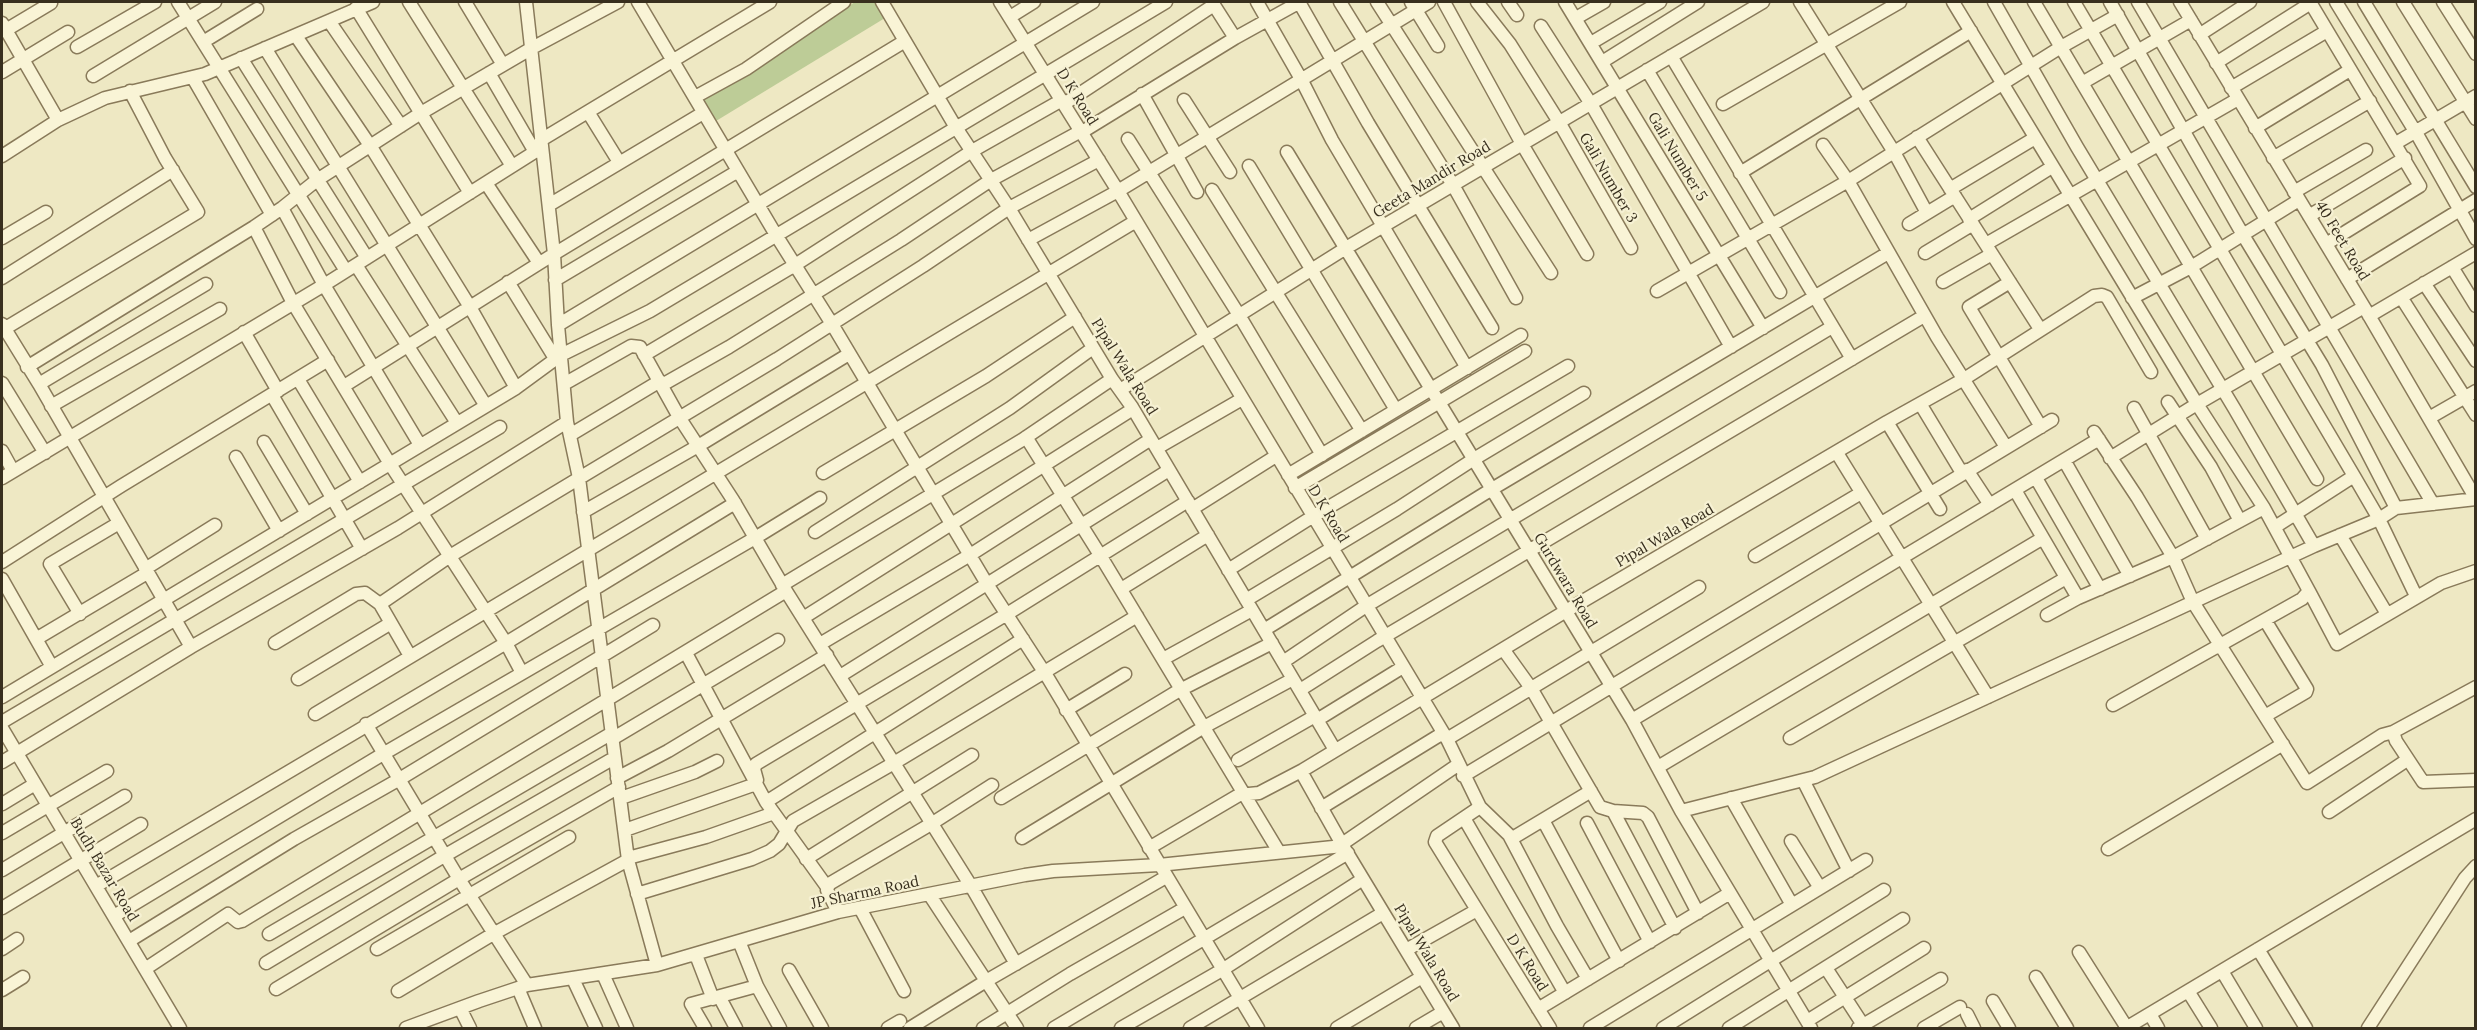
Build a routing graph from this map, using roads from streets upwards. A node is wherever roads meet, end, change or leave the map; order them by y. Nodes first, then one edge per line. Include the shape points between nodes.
1 (155, 2) edge
2 (178, 2) edge
3 (216, 2) edge
4 (373, 2) edge
5 (409, 2) edge
6 (465, 2) edge
7 (618, 2) edge
8 (638, 2) edge
9 (770, 2) edge
10 (844, 2) edge
11 (882, 2) edge
12 (1000, 2) edge
13 (1034, 2) edge
14 (1093, 2) edge
15 (1166, 2) edge
16 (1257, 2) edge
17 (1300, 2) edge
18 (1340, 2) edge
19 (1377, 2) edge
20 (1429, 2) edge
21 (1444, 2) edge
22 (1478, 2) edge
23 (1508, 2) edge
24 (1565, 2) edge
25 (1604, 2) edge
26 (1660, 2) edge
27 (1698, 2) edge
28 (1763, 2) edge
29 (1800, 2) edge
30 (1900, 2) edge
31 (1953, 2) edge
32 (1994, 2) edge
33 (2034, 2) edge
34 (2074, 2) edge
35 (2110, 2) edge
36 (2138, 2) edge
37 (2182, 2) edge
38 (2250, 2) edge
39 (2310, 2) edge
40 (2336, 2) edge
41 (2364, 2) edge
42 (2403, 2) edge
43 (2443, 2) edge
44 (51, 3) dead end
45 (529, 3) edge
46 (1213, 4) edge
47 (1413, 6) edge
48 (356, 8) junction
49 (257, 9) dead end
50 (1517, 15) dead end
51 (2118, 15) junction
52 (1010, 17) junction
53 (188, 18) junction
54 (1576, 18) junction
55 (1268, 20) junction
56 (2191, 20) junction
57 (329, 21) junction
58 (1392, 25) junction
59 (1541, 26) dead end
60 (4, 27) edge
61 (2091, 31) junction
62 (2327, 31) junction
63 (68, 32) dead end
64 (1971, 32) junction
65 (2199, 34) junction
66 (296, 36) junction
67 (1235, 38) junction
68 (2160, 39) junction
69 (905, 41) junction
70 (203, 42) junction
71 (1026, 42) junction
72 (1364, 43) junction
73 (1591, 43) junction
74 (1827, 45) junction
75 (1438, 46) dead end
76 (77, 47) dead end
77 (2061, 47) junction
78 (265, 48) junction
79 (532, 48) junction
80 (2138, 51) junction
81 (2475, 54) edge
82 (1671, 56) junction
83 (241, 58) junction
84 (23, 60) junction
85 (672, 60) junction
86 (1333, 61) junction
87 (1602, 62) junction
88 (2216, 63) junction
89 (503, 65) junction
90 (2111, 66) junction
91 (2031, 67) junction
92 (219, 68) junction
93 (1647, 70) junction
94 (2350, 70) junction
95 (2, 72) edge
96 (489, 73) junction
97 (1045, 74) junction
98 (93, 75) dead end
99 (193, 78) junction
100 (1301, 79) junction
101 (2082, 83) junction
102 (2001, 85) junction
103 (1618, 87) junction
104 (462, 88) junction
105 (2231, 88) junction
106 (130, 91) junction
107 (1142, 94) junction
108 (936, 95) junction
109 (695, 97) junction
110 (2238, 99) junction
111 (2470, 99) edge
112 (1184, 100) dead end
113 (1862, 100) junction
114 (2370, 101) junction
115 (1063, 102) junction
116 (1591, 104) junction
117 (1723, 105) dead end
118 (588, 112) junction
119 (422, 113) junction
120 (703, 113) junction
121 (2205, 118) junction
122 (2475, 119) edge
123 (58, 120) junction
124 (2437, 121) junction
125 (1559, 122) junction
126 (401, 126) junction
127 (955, 126) junction
128 (2255, 128) junction
129 (2183, 130) junction
130 (1081, 132) junction
131 (2416, 133) junction
132 (1207, 136) junction
133 (1917, 137) junction
134 (2035, 138) junction
135 (1128, 140) dead end
136 (2396, 143) junction
137 (1522, 144) junction
138 (1823, 145) dead end
139 (2158, 145) junction
140 (539, 146) junction
141 (370, 147) junction
142 (2366, 150) dead end
143 (726, 151) junction
144 (972, 151) junction
145 (1287, 152) dead end
146 (1894, 152) junction
147 (1176, 155) junction
148 (2, 156) edge
149 (2273, 158) junction
150 (2404, 158) junction
151 (1099, 160) junction
152 (619, 162) junction
153 (2129, 162) junction
154 (339, 166) junction
155 (512, 166) junction
156 (1249, 166) dead end
157 (1484, 166) junction
158 (2052, 167) junction
159 (173, 170) junction
160 (738, 171) junction
161 (1148, 172) junction
162 (1230, 172) dead end
163 (1740, 173) junction
164 (317, 180) junction
165 (991, 180) junction
166 (2096, 180) junction
167 (1848, 181) junction
168 (486, 183) junction
169 (1453, 185) junction
170 (2475, 187) edge
171 (1212, 190) dead end
172 (1118, 191) junction
173 (1197, 192) dead end
174 (471, 193) junction
175 (1952, 193) junction
176 (2069, 195) junction
177 (298, 196) junction
178 (2296, 196) junction
179 (2475, 200) edge
180 (549, 205) junction
181 (759, 205) junction
182 (1418, 206) junction
183 (282, 208) junction
184 (1009, 208) junction
185 (2459, 210) junction
186 (46, 212) dead end
187 (1927, 213) junction
188 (272, 216) junction
189 (2309, 216) junction
190 (2266, 220) junction
191 (1136, 221) junction
192 (1971, 222) junction
193 (1909, 224) dead end
194 (418, 225) junction
195 (1384, 226) junction
196 (1771, 226) junction
197 (254, 227) junction
198 (776, 235) junction
199 (2243, 236) junction
200 (2, 238) edge
201 (1749, 239) junction
202 (2475, 239) edge
203 (1028, 240) junction
204 (2326, 244) junction
205 (387, 245) junction
206 (1346, 248) junction
207 (1631, 248) dead end
208 (1989, 249) junction
209 (2221, 249) junction
210 (1888, 253) junction
211 (1925, 253) dead end
212 (554, 254) junction
213 (1587, 254) dead end
214 (2475, 255) edge
215 (1720, 256) junction
216 (539, 263) junction
217 (356, 265) junction
218 (795, 265) junction
219 (2191, 267) junction
220 (2452, 267) junction
221 (1312, 270) junction
222 (1551, 273) dead end
223 (1689, 273) junction
224 (1049, 274) junction
225 (2, 278) edge
226 (2347, 279) junction
227 (555, 280) junction
228 (508, 282) junction
229 (1943, 282) dead end
230 (2010, 282) junction
231 (2424, 283) junction
232 (206, 284) dead end
233 (2159, 284) junction
234 (324, 285) junction
235 (1657, 291) dead end
236 (1780, 292) dead end
237 (1275, 293) junction
238 (814, 294) junction
239 (1813, 297) junction
240 (2401, 297) junction
241 (1516, 298) dead end
242 (2132, 298) junction
243 (293, 303) junction
244 (2475, 306) edge
245 (470, 307) junction
246 (220, 309) dead end
247 (2367, 311) junction
248 (1239, 315) junction
249 (1924, 316) junction
250 (1075, 318) junction
251 (832, 324) junction
252 (558, 325) junction
253 (2330, 326) junction
254 (3, 327) edge
255 (438, 327) junction
256 (1832, 327) junction
257 (1492, 328) dead end
258 (1763, 328) junction
259 (2040, 329) junction
260 (244, 332) junction
261 (1521, 335) dead end
262 (1205, 337) junction
263 (2307, 340) junction
264 (408, 346) junction
265 (1731, 347) junction
266 (1093, 348) junction
267 (1525, 351) dead end
268 (849, 354) junction
269 (644, 355) junction
270 (2282, 355) junction
271 (1997, 356) junction
272 (559, 358) junction
273 (1851, 359) junction
274 (328, 360) junction
275 (2475, 361) edge
276 (1568, 366) dead end
277 (27, 367) junction
278 (374, 368) junction
279 (1467, 368) junction
280 (2151, 372) dead end
281 (2253, 372) junction
282 (298, 379) junction
283 (1112, 379) junction
284 (1964, 379) junction
285 (866, 382) junction
286 (2, 383) edge
287 (661, 383) junction
288 (39, 384) junction
289 (564, 384) junction
290 (344, 386) junction
291 (516, 388) junction
292 (1431, 389) junction
293 (1120, 390) junction
294 (2223, 390) junction
295 (275, 393) junction
296 (1584, 393) dead end
297 (2470, 394) edge
298 (1242, 399) junction
299 (1438, 401) junction
300 (2168, 402) dead end
301 (2197, 404) junction
302 (1921, 405) junction
303 (51, 406) junction
304 (486, 406) junction
305 (2134, 408) dead end
306 (1133, 409) junction
307 (1396, 410) junction
308 (2475, 415) edge
309 (679, 417) junction
310 (2177, 417) junction
311 (2429, 418) junction
312 (567, 422) junction
313 (1887, 422) junction
314 (457, 423) junction
315 (500, 427) dead end
316 (895, 430) junction
317 (1362, 431) junction
318 (1457, 432) junction
319 (570, 435) junction
320 (2148, 435) junction
321 (1026, 437) junction
322 (69, 438) junction
323 (264, 442) dead end
324 (1154, 443) junction
325 (420, 446) junction
326 (698, 446) junction
327 (2006, 447) junction
328 (2, 451) edge
329 (45, 453) junction
330 (1837, 453) junction
331 (1322, 455) junction
332 (1276, 456) junction
333 (236, 457) dead end
334 (2110, 458) junction
335 (1474, 459) junction
336 (2064, 460) junction
337 (390, 464) junction
338 (1044, 465) junction
339 (918, 468) junction
340 (1169, 470) junction
341 (13, 471) junction
342 (1964, 472) junction
343 (824, 473) dead end
344 (717, 475) junction
345 (1288, 476) junction
346 (2354, 476) junction
347 (2036, 477) junction
348 (2, 478) edge
349 (579, 478) junction
350 (2317, 479) dead end
351 (360, 482) junction
352 (403, 483) junction
353 (1295, 488) junction
354 (1492, 489) junction
355 (2015, 490) junction
356 (933, 493) junction
357 (1862, 493) junction
358 (1930, 493) junction
359 (1063, 495) junction
360 (104, 496) junction
361 (333, 498) junction
362 (820, 498) dead end
363 (2475, 499) edge
364 (735, 504) junction
365 (2433, 504) junction
366 (1190, 505) junction
367 (1990, 505) junction
368 (2264, 508) junction
369 (2396, 508) junction
370 (1940, 509) dead end
371 (583, 512) junction
372 (422, 513) junction
373 (306, 514) junction
374 (2296, 514) junction
375 (1312, 517) junction
376 (344, 518) junction
377 (2379, 519) junction
378 (1510, 520) junction
379 (2240, 521) junction
380 (119, 523) junction
381 (1080, 524) junction
382 (1880, 524) junction
383 (215, 525) dead end
384 (952, 525) junction
385 (2275, 526) junction
386 (279, 531) junction
387 (815, 532) dead end
388 (1208, 535) junction
389 (2340, 535) junction
390 (755, 538) junction
391 (2043, 538) junction
392 (2207, 539) junction
393 (2314, 546) junction
394 (362, 549) junction
395 (1331, 549) junction
396 (587, 551) junction
397 (1529, 551) junction
398 (970, 555) junction
399 (1100, 555) junction
400 (450, 556) junction
401 (1755, 556) dead end
402 (1902, 557) junction
403 (2291, 557) junction
404 (2173, 558) junction
405 (2, 562) edge
406 (1228, 570) junction
407 (146, 571) junction
408 (2475, 571) edge
409 (2130, 576) junction
410 (1348, 577) junction
411 (2066, 578) junction
412 (2, 579) edge
413 (987, 584) junction
414 (1699, 587) dead end
415 (784, 588) junction
416 (594, 589) junction
417 (1120, 589) junction
418 (2100, 589) junction
419 (2309, 591) junction
420 (2416, 596) junction
421 (2078, 598) junction
422 (163, 601) junction
423 (2193, 602) junction
424 (380, 604) junction
425 (1249, 605) junction
426 (1366, 606) junction
427 (1932, 606) junction
428 (484, 611) junction
429 (1566, 611) junction
430 (80, 614) junction
431 (1007, 614) junction
432 (2387, 614) junction
433 (2047, 615) dead end
434 (1137, 616) junction
435 (803, 618) junction
436 (174, 619) junction
437 (2265, 620) junction
438 (391, 623) junction
439 (653, 625) dead end
440 (599, 628) junction
441 (1264, 630) junction
442 (1384, 637) junction
443 (36, 639) junction
444 (1023, 639) junction
445 (778, 640) dead end
446 (274, 643) dead end
447 (506, 643) junction
448 (1272, 643) junction
449 (820, 644) junction
450 (1955, 644) junction
451 (2220, 645) junction
452 (190, 647) junction
453 (1503, 649) junction
454 (1590, 651) junction
455 (686, 653) junction
456 (827, 655) junction
457 (410, 656) junction
458 (602, 656) junction
459 (1163, 658) junction
460 (1283, 662) junction
461 (52, 667) junction
462 (1403, 667) junction
463 (1044, 672) junction
464 (522, 673) junction
465 (1125, 674) dead end
466 (840, 676) junction
467 (298, 679) dead end
468 (1293, 679) junction
469 (702, 685) junction
470 (1611, 686) junction
471 (2475, 687) edge
472 (1531, 688) junction
473 (1182, 689) junction
474 (1300, 690) junction
475 (2, 697) edge
476 (1988, 697) junction
477 (1423, 698) junction
478 (609, 700) junction
479 (857, 704) junction
480 (2113, 705) dead end
481 (1066, 710) junction
482 (315, 714) dead end
483 (2265, 716) junction
484 (722, 718) junction
485 (1316, 718) junction
486 (1632, 720) junction
487 (2, 722) edge
488 (1551, 723) junction
489 (366, 724) junction
490 (1204, 727) junction
491 (2, 728) edge
492 (2392, 732) junction
493 (876, 733) junction
494 (612, 736) junction
495 (1445, 736) junction
496 (1790, 738) dead end
497 (2283, 744) junction
498 (1087, 745) junction
499 (1335, 750) junction
500 (17, 753) junction
501 (383, 754) junction
502 (972, 755) dead end
503 (614, 759) junction
504 (1238, 760) dead end
505 (2407, 760) junction
506 (717, 761) dead end
507 (2, 762) edge
508 (894, 764) junction
509 (1658, 767) junction
510 (1303, 770) junction
511 (1461, 770) junction
512 (107, 771) dead end
513 (398, 780) junction
514 (1803, 780) junction
515 (2475, 780) edge
516 (756, 783) junction
517 (1110, 783) junction
518 (35, 784) junction
519 (992, 785) dead end
520 (619, 788) junction
521 (1591, 791) junction
522 (1244, 792) junction
523 (912, 793) junction
524 (125, 796) dead end
525 (1001, 798) dead end
526 (1731, 798) junction
527 (766, 802) junction
528 (2, 804) edge
529 (48, 806) junction
530 (1480, 807) junction
531 (1321, 808) junction
532 (1613, 811) junction
533 (1681, 811) junction
534 (2329, 812) dead end
535 (774, 813) junction
536 (419, 815) junction
537 (1464, 818) junction
538 (2475, 819) edge
539 (1543, 820) junction
540 (1587, 823) dead end
541 (141, 824) dead end
542 (931, 824) junction
543 (625, 830) junction
544 (786, 830) junction
545 (2, 833) edge
546 (64, 833) junction
547 (569, 837) dead end
548 (434, 838) junction
549 (1022, 838) dead end
550 (1512, 839) junction
551 (1791, 841) dead end
552 (1149, 848) junction
553 (1344, 848) junction
554 (2108, 849) dead end
555 (1279, 852) junction
556 (444, 856) junction
557 (628, 859) junction
558 (806, 859) junction
559 (1866, 860) dead end
560 (81, 861) junction
561 (1159, 865) junction
562 (2475, 866) edge
563 (2, 870) edge
564 (1849, 871) junction
565 (1166, 877) junction
566 (459, 879) junction
567 (1363, 879) junction
568 (96, 886) junction
569 (971, 886) junction
570 (827, 887) junction
571 (1821, 888) junction
572 (1884, 890) dead end
573 (1730, 893) junction
574 (637, 894) junction
575 (930, 894) junction
576 (469, 896) junction
577 (1792, 905) junction
578 (2, 908) edge
579 (860, 908) junction
580 (1185, 908) junction
581 (1477, 910) junction
582 (838, 912) junction
583 (1383, 913) junction
584 (1698, 913) junction
585 (114, 916) junction
586 (1903, 919) dead end
587 (1674, 927) junction
588 (1752, 930) junction
589 (269, 934) dead end
590 (493, 934) junction
591 (17, 939) dead end
592 (1203, 939) junction
593 (129, 941) junction
594 (739, 941) junction
595 (1650, 942) junction
596 (1924, 948) dead end
597 (2, 949) edge
598 (377, 949) dead end
599 (1406, 950) junction
600 (2258, 950) junction
601 (2079, 952) dead end
602 (696, 955) junction
603 (1770, 960) junction
604 (1619, 961) junction
605 (266, 963) dead end
606 (1016, 964) junction
607 (657, 965) junction
608 (1826, 968) junction
609 (145, 969) junction
610 (789, 970) dead end
611 (1222, 970) junction
612 (2222, 971) junction
613 (603, 974) junction
614 (23, 977) dead end
615 (1422, 977) junction
616 (2036, 977) dead end
617 (573, 979) junction
618 (1588, 979) junction
619 (1941, 979) dead end
620 (986, 981) junction
621 (523, 986) junction
622 (758, 986) junction
623 (276, 989) dead end
624 (2, 990) edge
625 (398, 991) dead end
626 (904, 991) dead end
627 (2188, 991) junction
628 (1789, 992) junction
629 (1565, 993) junction
630 (1845, 997) junction
631 (717, 999) junction
632 (1241, 999) junction
633 (1993, 1001) dead end
634 (460, 1008) junction
635 (1538, 1009) junction
636 (1443, 1012) junction
637 (1008, 1014) junction
638 (2150, 1014) junction
639 (595, 1025) edge
640 (905, 1025) edge
641 (1809, 1025) edge
642 (1862, 1028) edge
643 (2126, 1028) edge
644 (180, 1029) edge
645 (406, 1029) edge
646 (470, 1029) edge
647 (535, 1029) edge
648 (581, 1029) edge
649 (627, 1029) edge
650 (705, 1029) edge
651 (736, 1029) edge
652 (780, 1029) edge
653 (822, 1029) edge
654 (888, 1029) edge
655 (983, 1029) edge
656 (1017, 1029) edge
657 (1054, 1029) edge
658 (1121, 1029) edge
659 (1190, 1029) edge
660 (1258, 1029) edge
661 (1337, 1029) edge
662 (1416, 1029) edge
663 (1453, 1029) edge
664 (1550, 1029) edge
665 (1590, 1029) edge
666 (1663, 1029) edge
667 (1729, 1029) edge
668 (1924, 1029) edge
669 (1974, 1029) edge
670 (2008, 1029) edge
671 (2067, 1029) edge
672 (2158, 1029) edge
673 (2211, 1029) edge
674 (2256, 1029) edge
675 (2306, 1029) edge
676 (2368, 1029) edge

1 - 76 street
2 - 53 street
3 - 53 street
4 - 48 street
5 - 104 street
6 - 89 street
7 - 79 street
8 - 85 street
9 - 85 street
10 - 109 street via 746,69
11 - 69 street, Pipal Wala Road
12 - 52 street, D K Road
13 - 52 street
14 - 71 street
15 - 97 street
16 - 55 street
17 - 55 street
17 - 86 street
18 - 72 street
19 - 58 street
20 - 47 street
21 - 137 street
22 - 125 street, Gali Number 3 via 1510,44
23 - 50 street
24 - 54 street, Gali Number 5
25 - 54 street
26 - 73 street
27 - 87 street
28 - 82 street, Geeta Mandir Road
29 - 74 street
30 - 74 street
31 - 64 street
32 - 91 street
33 - 77 street
34 - 61 street
35 - 51 street
36 - 68 street
37 - 56 street, 40 Feet Road
38 - 65 street
39 - 62 street
39 - 88 street
40 - 131 street
41 - 124 street
42 - 111 street
43 - 81 street
44 - 60 street
45 - 79 street
46 - 67 street
46 - 115 street
47 - 58 street
47 - 75 street
48 - 57 street
48 - 119 street
49 - 70 street
51 - 61 street
51 - 80 street
52 - 71 street, D K Road
53 - 70 street
53 - 98 street
54 - 73 street, Gali Number 5
55 - 67 street
55 - 100 street
56 - 65 street, 40 Feet Road
56 - 68 street
57 - 66 street
57 - 126 street
58 - 72 street
58 - 157 street
59 - 116 street
60 - 84 street
61 - 77 street
61 - 90 street
62 - 94 street
62 - 105 street
63 - 84 street
64 - 102 street
64 - 113 street
65 - 88 street, 40 Feet Road
66 - 78 street
66 - 141 street
67 - 107 street
68 - 80 street
68 - 121 street
69 - 108 street, Pipal Wala Road
69 - 143 street
70 - 92 street
71 - 97 street, D K Road
71 - 108 street
72 - 86 street
72 - 169 street
73 - 87 street, Gali Number 5
74 - 113 street
74 - 117 street
77 - 91 street
77 - 101 street
78 - 83 street
78 - 154 street
79 - 89 street
79 - 140 street
80 - 90 street
80 - 129 street
82 - 93 street, Geeta Mandir Road
82 - 163 street
83 - 92 street
83 - 164 street
84 - 95 street
84 - 123 street
85 - 109 street
85 - 118 street
86 - 100 street
86 - 182 street
87 - 103 street, Gali Number 5
88 - 105 street, 40 Feet Road
89 - 96 street
90 - 101 street
90 - 139 street
91 - 102 street
91 - 166 street
92 - 99 street
92 - 177 street
93 - 103 street, Geeta Mandir Road
93 - 201 street
94 - 114 street
94 - 128 street
96 - 104 street
96 - 140 street
97 - 115 street, D K Road
97 - 127 street
99 - 106 street
99 - 188 street
100 - 132 street
100 - 195 street
101 - 153 street
102 - 133 street
102 - 134 street
103 - 116 street, Geeta Mandir Road
103 - 215 street, Gali Number 5
104 - 119 street
104 - 155 street
105 - 110 street, 40 Feet Road
106 - 123 street
106 - 159 street
107 - 130 street
107 - 147 street
108 - 127 street, Pipal Wala Road
108 - 181 street
109 - 120 street
110 - 121 street
110 - 128 street, 40 Feet Road
111 - 122 street
111 - 124 street
112 - 132 street
113 - 146 street
113 - 163 street
114 - 136 street
114 - 149 street
115 - 130 street, D K Road
115 - 144 street
116 - 125 street, Geeta Mandir Road
116 - 223 street
118 - 140 street
118 - 152 street
119 - 126 street
119 - 174 street
120 - 143 street
120 - 152 street
121 - 129 street
121 - 190 street
123 - 148 street
124 - 131 street
124 - 170 street
125 - 137 street, Geeta Mandir Road
125 - 207 street, Gali Number 3
126 - 141 street
127 - 144 street, Pipal Wala Road
127 - 198 street
128 - 149 street, 40 Feet Road
129 - 139 street
129 - 199 street
130 - 151 street, D K Road
130 - 165 street
131 - 136 street
131 - 185 street
132 - 147 street
132 - 162 street
133 - 146 street
133 - 175 street
134 - 158 street
134 - 175 street
135 - 161 street
136 - 150 street
137 - 157 street, Geeta Mandir Road
137 - 213 street
138 - 167 street
139 - 153 street
139 - 209 street
140 - 155 street
140 - 180 street
141 - 154 street
141 - 194 street
142 - 178 street
143 - 160 street
143 - 212 street
144 - 165 street, Pipal Wala Road
144 - 218 street
145 - 206 street, Gurdwara Road
146 - 167 street
146 - 187 street
147 - 161 street
147 - 173 street
149 - 178 street, 40 Feet Road
150 - 189 street
150 - 204 street via 2420,188
151 - 172 street, D K Road
151 - 184 street
152 - 180 street
153 - 166 street
153 - 219 street
154 - 164 street
154 - 205 street
155 - 168 street
156 - 221 street
157 - 169 street, Geeta Mandir Road
157 - 222 street
158 - 176 street
158 - 192 street
159 - 225 street
159 - 254 street via 198,212
160 - 181 street
160 - 227 street
161 - 172 street
161 - 248 street
163 - 196 street
164 - 177 street
164 - 217 street
165 - 184 street, Pipal Wala Road
165 - 238 street
166 - 176 street
166 - 233 street
167 - 196 street
167 - 210 street
168 - 174 street
168 - 216 street
169 - 182 street, Geeta Mandir Road
169 - 241 street
171 - 237 street
172 - 191 street, D K Road
172 - 203 street
174 - 194 street
175 - 187 street
175 - 192 street
176 - 208 street
176 - 242 street
177 - 183 street
177 - 217 street
178 - 189 street, 40 Feet Road
178 - 190 street
179 - 185 street
180 - 212 street
181 - 198 street
181 - 252 street
182 - 195 street, Geeta Mandir Road
182 - 257 street
183 - 188 street
183 - 234 street
184 - 203 street, Pipal Wala Road
184 - 251 street
185 - 202 street
185 - 226 street
186 - 200 street
187 - 193 street
188 - 197 street
189 - 204 street, 40 Feet Road
190 - 199 street
190 - 253 street
191 - 224 street
191 - 262 street, D K Road
192 - 208 street
192 - 211 street
194 - 205 street
194 - 245 street
195 - 206 street, Geeta Mandir Road
195 - 279 street
196 - 201 street
196 - 239 street
197 - 243 street
197 - 277 street
198 - 218 street
198 - 272 street via 650,311
199 - 209 street
199 - 263 street
201 - 215 street
201 - 236 street
203 - 224 street, Pipal Wala Road
204 - 226 street, 40 Feet Road
205 - 217 street
205 - 255 street
206 - 221 street, Geeta Mandir Road
206 - 292 street, Gurdwara Road
208 - 229 street
208 - 230 street
209 - 219 street
209 - 270 street
210 - 239 street
210 - 249 street
212 - 216 street
212 - 227 street
214 - 220 street
215 - 223 street
215 - 258 street, Gali Number 5
216 - 228 street
217 - 234 street
217 - 264 street
218 - 238 street
218 - 269 street
219 - 233 street
219 - 281 street
220 - 231 street
220 - 244 street
221 - 237 street, Geeta Mandir Road
221 - 307 street
223 - 235 street
223 - 265 street
224 - 250 street, Pipal Wala Road
224 - 285 street
226 - 247 street, 40 Feet Road
227 - 252 street
228 - 245 street
228 - 272 street
230 - 259 street
230 - 271 street via 1969,307
231 - 240 street
231 - 275 street
232 - 288 street
233 - 242 street
233 - 294 street
234 - 243 street
234 - 278 street
237 - 248 street, Geeta Mandir Road
237 - 317 street
238 - 251 street
238 - 287 street
239 - 256 street
239 - 258 street
240 - 247 street
240 - 297 street
242 - 301 street
243 - 260 street
243 - 274 street
245 - 255 street
245 - 291 street
246 - 303 street
247 - 253 street
247 - 311 street, 40 Feet Road
248 - 262 street, Geeta Mandir Road
248 - 331 street
249 - 273 street
249 - 284 street
250 - 266 street, Pipal Wala Road
250 - 316 street
251 - 268 street
251 - 309 street
252 - 272 street
253 - 263 street
253 - 365 street
254 - 277 street
255 - 264 street
255 - 304 street
256 - 273 street
256 - 378 street
258 - 265 street
259 - 271 street, Pipal Wala Road
259 - 280 street, Pipal Wala Road via 2102,295
260 - 295 street
260 - 322 street
261 - 279 street
262 - 293 street, Geeta Mandir Road
262 - 298 street, D K Road
263 - 270 street
263 - 369 street
264 - 278 street
264 - 314 street
265 - 354 street
266 - 283 street, Pipal Wala Road
266 - 339 street via 1011,408
267 - 299 street
268 - 285 street
268 - 326 street
269 - 287 street
269 - 289 street via 637,345 631,346
270 - 281 street
270 - 346 street
271 - 284 street, Pipal Wala Road
271 - 327 street via 2046,424
272 - 289 street
272 - 291 street
273 - 397 street
274 - 282 street
274 - 290 street
276 - 318 street
277 - 288 street
278 - 290 street
278 - 325 street
279 - 292 street
281 - 294 street
281 - 350 street
282 - 295 street
282 - 351 street
283 - 293 street, Pipal Wala Road
283 - 321 street
284 - 302 street, Pipal Wala Road
284 - 327 street
285 - 316 street
285 - 344 street
286 - 329 street
287 - 309 street
287 - 319 street
288 - 303 street
289 - 312 street
290 - 337 street
291 - 304 street
292 - 299 street, Gurdwara Road
292 - 307 street
293 - 306 street, Pipal Wala Road
294 - 301 street
294 - 374 street
295 - 360 street
295 - 361 street
296 - 335 street
297 - 308 street
297 - 311 street
298 - 324 street
298 - 332 street, D K Road
299 - 318 street, Gurdwara Road
299 - 353 street
300 - 310 street
301 - 310 street
301 - 368 street
302 - 313 street, Pipal Wala Road
302 - 342 street
303 - 322 street
304 - 314 street
305 - 320 street
306 - 324 street, Pipal Wala Road
306 - 338 street
307 - 317 street
309 - 326 street
309 - 349 street
310 - 320 street
310 - 379 street via 2211,467
311 - 363 street, 40 Feet Road
312 - 319 street
312 - 372 street
313 - 330 street, Pipal Wala Road
313 - 358 street
314 - 325 street
315 - 352 street
316 - 339 street
316 - 343 street
317 - 331 street
318 - 335 street, Gurdwara Road
318 - 375 street
319 - 349 street
320 - 334 street
320 - 392 street
321 - 338 street
321 - 356 street
322 - 329 street
322 - 360 street
323 - 373 street
324 - 340 street, Pipal Wala Road
324 - 359 street
325 - 337 street
326 - 344 street
326 - 371 street
327 - 342 street
328 - 341 street
329 - 341 street
330 - 357 street
330 - 429 street, Pipal Wala Road
331 - 345 street
332 - 345 street, D K Road
332 - 366 street
333 - 386 street
334 - 336 street via 2096,436
334 - 404 street
335 - 354 street, Gurdwara Road
335 - 395 street
336 - 347 street
336 - 409 street
337 - 351 street
337 - 352 street
338 - 359 street
338 - 384 street
339 - 356 street
339 - 387 street
340 - 366 street, Pipal Wala Road
340 - 381 street
341 - 348 street
342 - 358 street
342 - 367 street
344 - 364 street
344 - 396 street
345 - 353 street, D K Road
346 - 374 street
346 - 377 street
347 - 355 street
347 - 418 street
349 - 371 street
349 - 400 street
351 - 361 street
352 - 372 street
352 - 376 street
353 - 375 street, D K Road
354 - 378 street, Gurdwara Road
354 - 410 street
355 - 367 street
355 - 391 street
356 - 384 street
356 - 415 street
357 - 382 street
357 - 401 street
358 - 370 street
358 - 382 street
359 - 381 street
359 - 398 street
360 - 380 street
360 - 405 street
361 - 373 street
361 - 376 street
362 - 390 street
363 - 365 street
364 - 390 street
364 - 416 street
365 - 369 street
366 - 388 street, Pipal Wala Road
366 - 399 street
367 - 402 street
368 - 379 street
368 - 385 street
369 - 377 street
371 - 396 street
372 - 394 street
372 - 400 street
373 - 386 street
374 - 385 street
374 - 393 street
375 - 395 street, D K Road
375 - 406 street
376 - 394 street
376 - 436 street
377 - 389 street
377 - 420 street
378 - 397 street, Gurdwara Road
378 - 426 street
379 - 392 street
380 - 407 street
380 - 430 street via 50,564
381 - 399 street
381 - 413 street
382 - 402 street
382 - 470 street
383 - 407 street
384 - 398 street
384 - 435 street
385 - 403 street
386 - 422 street
388 - 406 street, Pipal Wala Road
388 - 417 street
389 - 393 street
389 - 432 street
390 - 415 street
390 - 440 street
391 - 411 street
391 - 427 street
392 - 404 street
393 - 403 street
394 - 452 street
395 - 410 street, D K Road
395 - 425 street
396 - 416 street
396 - 428 street
397 - 429 street, Gurdwara Road
397 - 442 street
398 - 413 street
398 - 449 street
399 - 417 street
399 - 431 street
400 - 424 street
400 - 428 street
402 - 427 street
402 - 486 street
403 - 419 street
403 - 423 street
404 - 409 street
404 - 423 street
406 - 425 street, Pipal Wala Road
407 - 422 street
407 - 430 street
408 - 420 street
409 - 418 street
410 - 426 street, D K Road
410 - 441 street
411 - 421 street
411 - 450 street
412 - 443 street
413 - 431 street
413 - 466 street
414 - 454 street
415 - 435 street
415 - 455 street
416 - 440 street
416 - 447 street
417 - 434 street
418 - 421 street
419 - 432 street via 2337,644
419 - 437 street via 2302,600
420 - 432 street
421 - 433 street
422 - 436 street
422 - 461 street
423 - 451 street
423 - 476 street
424 - 438 street
424 - 446 street via 365,593 356,594
425 - 441 street, Pipal Wala Road
425 - 459 street
426 - 442 street, D K Road
426 - 460 street
427 - 450 street
427 - 509 street
428 - 447 street
428 - 457 street
429 - 453 street, Pipal Wala Road
429 - 454 street, Gurdwara Road
430 - 443 street
431 - 444 street
431 - 479 street
434 - 459 street
434 - 463 street
435 - 449 street
436 - 452 street
436 - 487 street
437 - 451 street
437 - 483 street via 2307,689
438 - 457 street
438 - 467 street
439 - 458 street
440 - 458 street
440 - 464 street
441 - 448 street, Pipal Wala Road
442 - 462 street, D K Road
442 - 474 street
443 - 461 street
444 - 463 street
444 - 493 street
445 - 469 street
447 - 464 street
447 - 489 street
448 - 460 street, Pipal Wala Road
448 - 473 street
449 - 456 street
450 - 476 street
450 - 496 street
451 - 480 street
451 - 483 street
452 - 500 street
453 - 472 street
453 - 477 street, Pipal Wala Road
454 - 470 street, Gurdwara Road
454 - 472 street
455 - 469 street
455 - 478 street
456 - 466 street
456 - 484 street
457 - 482 street
458 - 478 street
458 - 513 street
459 - 473 street
460 - 468 street, Pipal Wala Road
461 - 475 street
462 - 477 street, D K Road
462 - 485 street
463 - 481 street
463 - 508 street
464 - 501 street
465 - 481 street
466 - 479 street
468 - 474 street, Pipal Wala Road
468 - 490 street
469 - 484 street
469 - 494 street
470 - 486 street, Gurdwara Road
470 - 488 street
471 - 492 street
472 - 488 street
472 - 495 street
473 - 490 street
473 - 498 street
474 - 485 street, Pipal Wala Road
476 - 514 street
477 - 495 street, D K Road
477 - 499 street, Pipal Wala Road
478 - 494 street
478 - 536 street
479 - 493 street
479 - 516 street via 756,764
481 - 498 street
483 - 497 street
484 - 516 street
484 - 520 street via 668,751
485 - 499 street, Pipal Wala Road
485 - 504 street
486 - 509 street, Gurdwara Road
488 - 511 street
488 - 521 street
489 - 501 street
489 - 568 street
490 - 517 street
490 - 522 street
491 - 500 street, Budh Bazar Road
492 - 497 street via 2307,783
492 - 505 street
493 - 508 street
493 - 527 street
494 - 503 street
494 - 548 street
495 - 511 street, D K Road
495 - 531 street
497 - 554 street
498 - 517 street
498 - 525 street
499 - 510 street, Pipal Wala Road
500 - 507 street
500 - 518 street, Budh Bazar Road
501 - 513 street
501 - 585 street
502 - 523 street
503 - 520 street
503 - 556 street
505 - 515 street via 2426,783
505 - 534 street
506 - 520 street via 694,772
508 - 523 street
508 - 544 street via 793,820
509 - 533 street, Gurdwara Road
510 - 522 street via 1259,793
510 - 531 street, Pipal Wala Road
511 - 530 street, D K Road
511 - 553 street
512 - 529 street
513 - 536 street
513 - 593 street
514 - 526 street
514 - 564 street
516 - 527 street
516 - 543 street
517 - 549 street
517 - 552 street
518 - 528 street
518 - 529 street, Budh Bazar Road
519 - 542 street
520 - 543 street
520 - 566 street
521 - 532 street via 1600,807
521 - 539 street
522 - 552 street
522 - 555 street
523 - 542 street
523 - 558 street
524 - 546 street
526 - 533 street
526 - 577 street
527 - 535 street
529 - 545 street
529 - 546 street, Budh Bazar Road
530 - 537 street, D K Road
530 - 550 street
531 - 553 street, Pipal Wala Road
532 - 584 street via 1646,814
532 - 587 street
533 - 573 street, Gurdwara Road
535 - 544 street
535 - 557 street
536 - 548 street
536 - 609 street via 242,921 228,914
537 - 581 street, D K Road via 1437,836 1435,842
537 - 629 street
538 - 600 street
539 - 550 street
539 - 604 street
540 - 595 street
541 - 560 street
542 - 569 street
542 - 570 street
543 - 557 street
544 - 558 street
544 - 574 street via 779,844 752,859
546 - 560 street, Budh Bazar Road
546 - 563 street
547 - 576 street
548 - 556 street
548 - 589 street
550 - 618 street
551 - 571 street
552 - 561 street
553 - 555 street, JP Sharma Road
553 - 567 street, Pipal Wala Road
553 - 592 street
555 - 561 street, JP Sharma Road
556 - 566 street
556 - 605 street
557 - 574 street
557 - 590 street
558 - 570 street
559 - 564 street
560 - 568 street, Budh Bazar Road
560 - 578 street
561 - 565 street
561 - 569 street, JP Sharma Road via 1053,871
562 - 676 street
564 - 571 street
565 - 580 street
565 - 606 street
566 - 576 street
566 - 623 street
567 - 583 street, Pipal Wala Road
567 - 611 street
568 - 585 street, Budh Bazar Road
569 - 575 street, JP Sharma Road
569 - 606 street
570 - 582 street
571 - 577 street
572 - 603 street
573 - 584 street
573 - 588 street, Gurdwara Road
574 - 607 street
575 - 579 street, JP Sharma Road
575 - 620 street
576 - 590 street
576 - 598 street
577 - 588 street
579 - 582 street, JP Sharma Road
579 - 626 street
580 - 592 street
580 - 637 street
581 - 599 street
581 - 635 street, D K Road
582 - 594 street, JP Sharma Road
583 - 599 street, Pipal Wala Road
583 - 632 street
584 - 587 street
585 - 593 street, Budh Bazar Road
586 - 608 street
587 - 595 street
588 - 603 street, Gurdwara Road
588 - 665 street
590 - 621 street
590 - 625 street
591 - 597 street
592 - 611 street
592 - 657 street
593 - 609 street, Budh Bazar Road
594 - 602 street, JP Sharma Road
594 - 622 street
595 - 604 street
596 - 630 street
599 - 615 street, Pipal Wala Road
600 - 612 street
600 - 675 street
601 - 643 street
602 - 607 street, JP Sharma Road
602 - 631 street
603 - 628 street, Gurdwara Road
603 - 666 street
604 - 618 street
606 - 620 street
607 - 613 street, JP Sharma Road
608 - 628 street
608 - 630 street
609 - 644 street, Budh Bazar Road
610 - 653 street
611 - 632 street
611 - 658 street
612 - 627 street
612 - 674 street
613 - 617 street, JP Sharma Road
613 - 649 street
614 - 624 street
615 - 636 street, Pipal Wala Road
615 - 661 street
616 - 671 street
617 - 621 street, JP Sharma Road
617 - 639 street
618 - 629 street
619 - 642 street
620 - 637 street
620 - 640 street
621 - 634 street, JP Sharma Road
621 - 647 street
622 - 631 street
622 - 652 street
627 - 638 street
627 - 673 street
628 - 641 street, Gurdwara Road
628 - 667 street
629 - 635 street
630 - 641 street
630 - 642 street
631 - 650 street via 691,1004
631 - 651 street
632 - 659 street
632 - 660 street
633 - 670 street
634 - 645 street, JP Sharma Road
634 - 646 street
635 - 664 street, D K Road
636 - 662 street
636 - 663 street, Pipal Wala Road
637 - 655 street
637 - 656 street
638 - 643 street
638 - 672 street
639 - 648 street
640 - 654 street
668 - 669 street via 1963,1011

